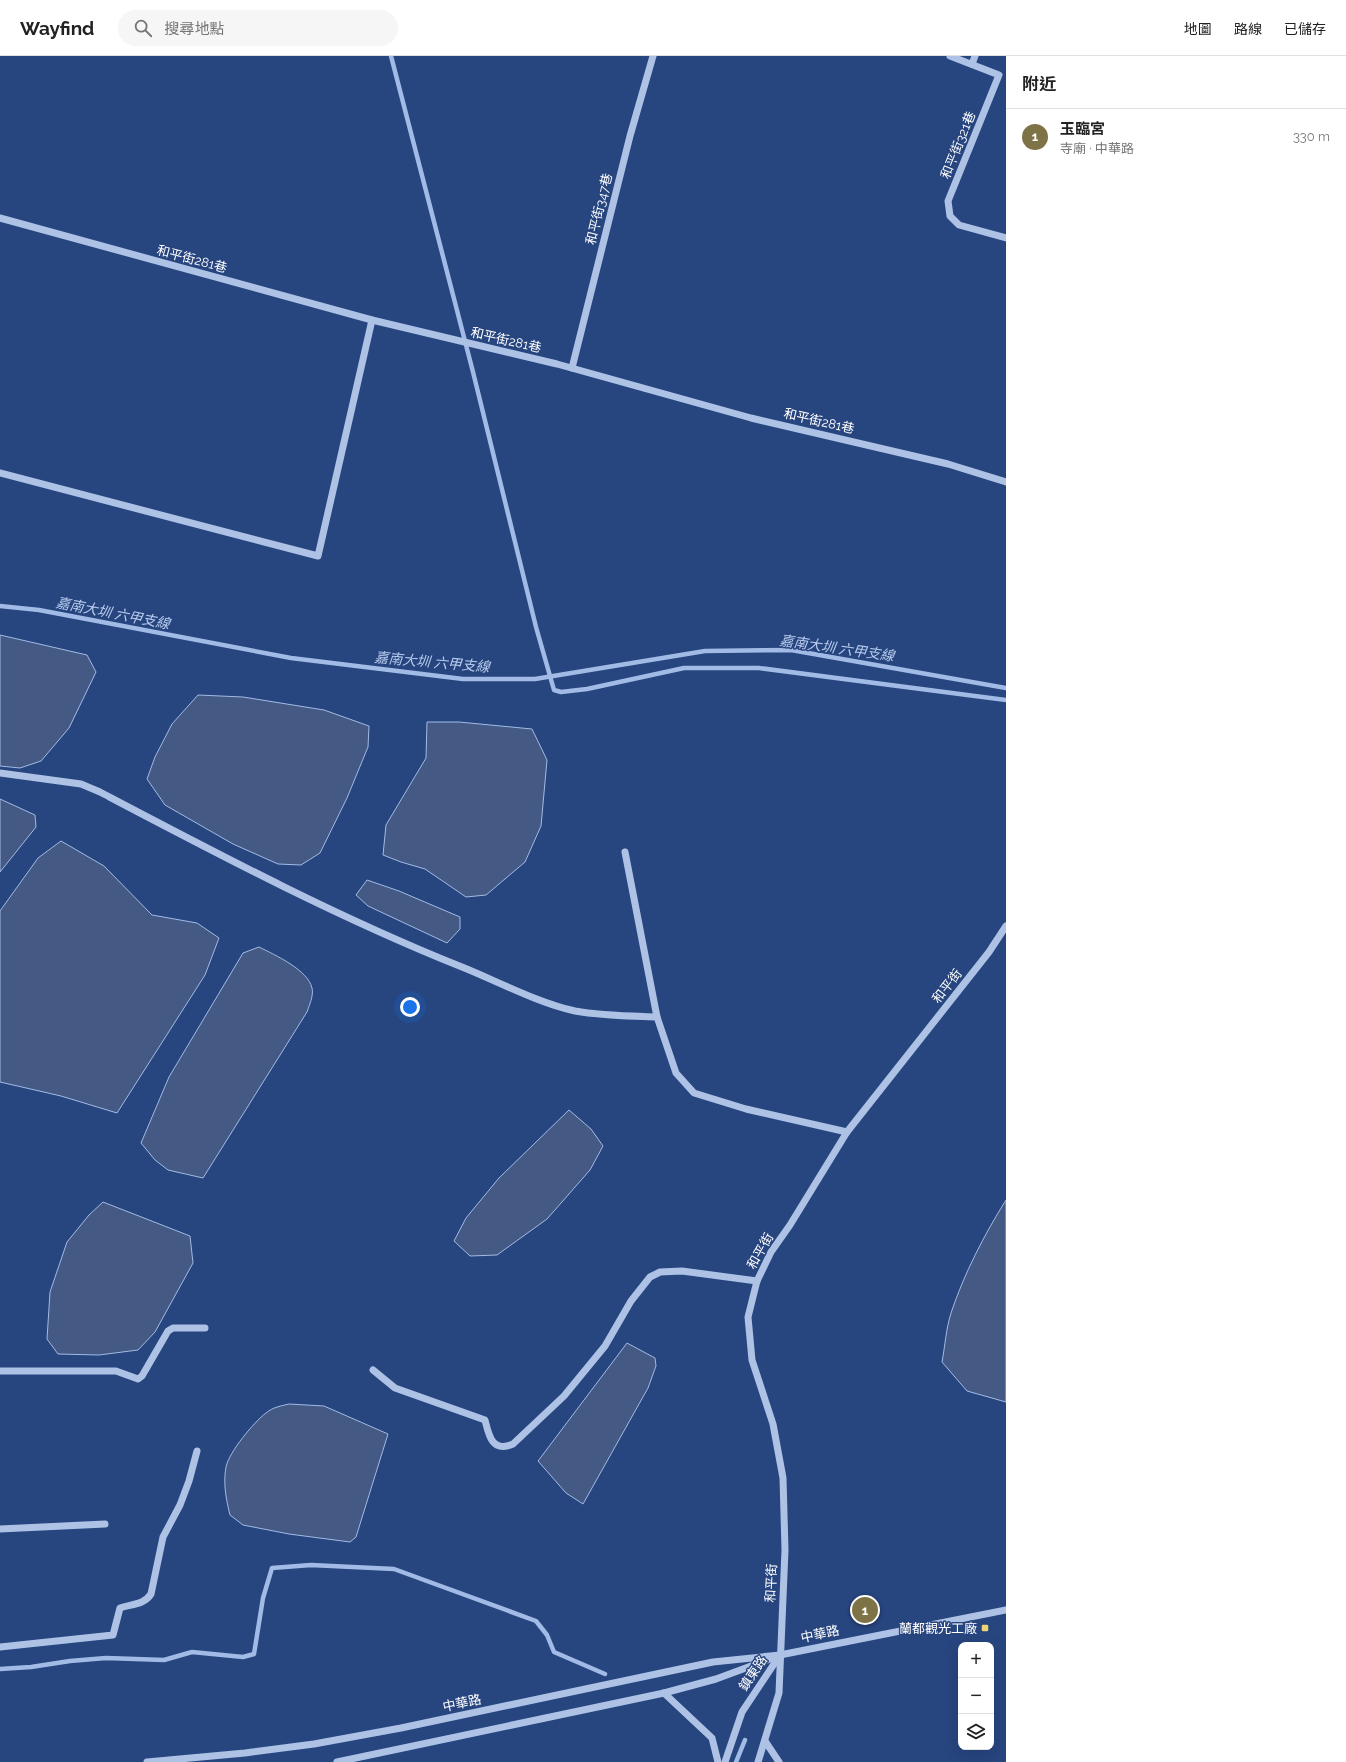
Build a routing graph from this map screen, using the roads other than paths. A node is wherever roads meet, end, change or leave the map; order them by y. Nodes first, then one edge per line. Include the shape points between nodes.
1 (653, 56) edge
2 (950, 56) edge
3 (975, 56) edge
4 (972, 64) junction
5 (1002, 76) edge
6 (0, 218) edge
7 (1006, 238) edge
8 (372, 320) junction
9 (572, 368) junction
10 (0, 473) edge
11 (1006, 482) edge
12 (0, 773) edge
13 (625, 852) dead end
14 (1006, 926) edge
15 (657, 1017) junction
16 (847, 1132) junction
17 (757, 1281) junction
18 (205, 1328) dead end
19 (373, 1370) dead end
20 (0, 1371) edge
21 (197, 1451) dead end
22 (105, 1524) dead end
23 (0, 1529) edge
24 (1006, 1610) edge
25 (0, 1647) edge
26 (780, 1655) junction
27 (664, 1693) junction
28 (765, 1740) junction
29 (147, 1762) edge
30 (337, 1762) edge
31 (718, 1762) edge
32 (725, 1762) edge
33 (758, 1762) edge
34 (779, 1762) edge

1 - 9 street, 和平街347巷 via 630,136
2 - 4 street, 和平街321巷
3 - 4 street
4 - 5 street, 和平街321巷
5 - 7 street, 和平街321巷 via 948,201 950,216 958,225
6 - 8 street, 和平街281巷
8 - 9 street, 和平街281巷
8 - 10 street via 318,556
9 - 11 street, 和平街281巷 via 751,418 948,464
12 - 15 street via 81,784 407,945 541,1000 602,1016
13 - 15 street
14 - 16 street, 和平街 via 989,952
15 - 16 street via 676,1073 694,1093 746,1109
16 - 17 street, 和平街 via 771,1252
17 - 19 street via 682,1271 660,1272 650,1277 630,1301 605,1346 564,1396 508,1446 495,1444 490,1439 485,1420 395,1388
17 - 26 street, 和平街 via 748,1317 752,1360 773,1424 783,1478 785,1550
18 - 20 street via 173,1328 168,1331 138,1379 116,1371
21 - 25 street via 190,1481 163,1537 150,1594 139,1604 120,1608 113,1635
22 - 23 street
24 - 26 street, 中華路
26 - 27 street, 中華路 via 716,1679
26 - 28 street, 鎮東路 via 779,1693
26 - 29 street, 中華路 via 713,1662 314,1744
26 - 32 street, 鎮東路 via 742,1712
27 - 30 street, 中華路
27 - 31 street via 712,1738
28 - 33 street, 鎮東路
28 - 34 street

